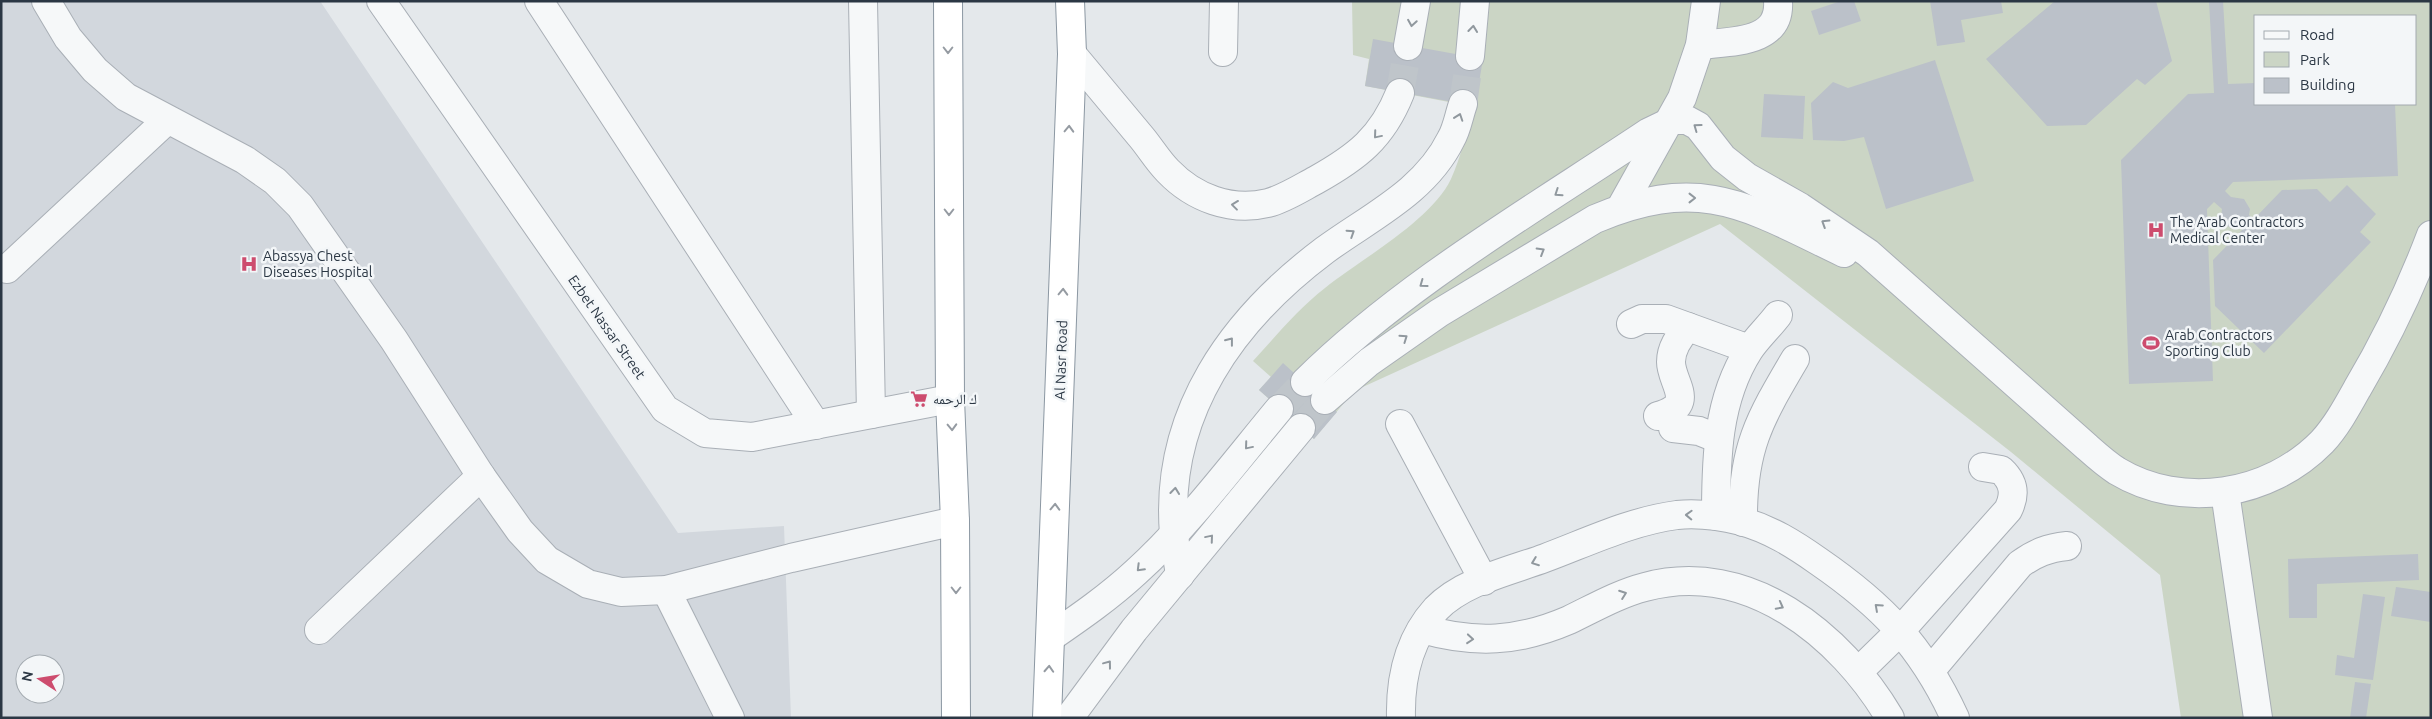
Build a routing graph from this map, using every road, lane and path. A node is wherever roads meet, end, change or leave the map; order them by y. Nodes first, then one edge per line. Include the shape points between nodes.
1 (46, 1) edge
2 (381, 1) edge
3 (539, 1) edge
4 (863, 1) edge
5 (948, 1) edge
6 (1070, 1) edge
7 (1224, 1) edge
8 (1416, 1) edge
9 (1474, 1) edge
10 (1706, 1) edge
11 (1778, 1) edge
12 (1700, 45) junction
13 (1408, 46) tunnel mouth
14 (1223, 52) dead end
15 (1072, 54) junction
16 (1470, 56) tunnel mouth
17 (1400, 93) tunnel mouth
18 (1463, 104) tunnel mouth
19 (167, 120) junction
20 (1670, 121) junction
21 (1620, 209) junction
22 (2431, 235) edge
23 (7, 269) dead end
24 (1891, 275) junction
25 (1778, 315) dead end
26 (1631, 324) dead end
27 (1688, 327) junction
28 (1352, 340) junction
29 (1750, 349) junction
30 (1795, 359) dead end
31 (1369, 362) junction
32 (1305, 382) tunnel mouth
33 (950, 399) junction
34 (1325, 400) tunnel mouth
35 (1279, 409) tunnel mouth
36 (871, 414) junction
37 (816, 424) junction
38 (1400, 424) dead end
39 (1301, 428) tunnel mouth
40 (1719, 439) junction
41 (1983, 467) dead end
42 (481, 476) junction
43 (2224, 492) junction
44 (1716, 516) junction
45 (956, 521) junction
46 (1743, 522) junction
47 (1174, 533) junction
48 (2067, 546) dead end
49 (1180, 575) junction
50 (1484, 581) junction
51 (666, 590) junction
52 (1422, 629) junction
53 (319, 630) dead end
54 (1901, 630) junction
55 (1051, 637) junction
56 (1931, 670) junction
57 (1858, 672) junction
58 (730, 718) edge
59 (956, 718) edge
60 (1047, 718) edge
61 (1068, 718) edge
62 (1401, 718) edge
63 (1890, 718) edge
64 (1955, 718) edge
65 (2258, 718) edge

1 - 19 street via 68,38 95,70 126,97
2 - 37 street, Ezbet Nassar Street via 665,409 705,434 752,437
3 - 37 street
4 - 36 street
5 -> 33 highway
6 - 15 highway, Al Nasr Road
7 - 14 street
8 -> 13 street
16 -> 9 street
10 - 12 street
11 - 12 street via 1776,21 1761,36
12 - 20 street via 1682,98
17 -> 15 street via 1392,114 1378,134 1354,157 1294,192 1268,203 1241,206 1213,201 1188,189 1167,171
55 -> 15 highway, Al Nasr Road
47 -> 18 street via 1175,491 1184,436 1194,406 1224,350 1243,324 1296,273 1414,187 1435,165 1452,139
19 - 23 street
19 - 42 street via 245,160 275,181 300,206 394,340
20 - 21 street
24 -> 20 street via 1847,237 1734,168 1698,126 1687,120
20 -> 28 street via 1451,264
21 -> 24 street via 1646,201 1675,198 1706,198 1735,203
31 -> 21 street via 1476,290 1595,219
22 - 43 street via 2366,373 2322,442 2294,466 2261,483
24 - 43 street via 2116,471 2160,488 2187,494
25 - 29 street
26 - 27 street via 1654,318
27 - 29 street
27 - 40 street via 1672,350 1671,362 1680,398 1668,413 1666,422
28 - 31 street
28 - 32 street
29 - 40 street via 1727,399
30 - 46 street via 1763,414 1752,441 1742,494
31 - 34 street
33 - 36 street, Ezbet Nassar Street
33 -> 45 highway
35 -> 47 street
36 - 37 street, Ezbet Nassar Street
38 - 50 street
49 -> 39 street
40 - 44 street
41 - 54 street via 2001,470 2007,476 2014,492 2008,510
42 - 51 street via 520,531 546,560 588,584 622,592
42 - 53 street
43 - 65 street
44 - 46 street
44 -> 50 street via 1679,515 1642,521
45 - 51 street
45 -> 59 highway
54 -> 46 street via 1854,585 1787,539
47 - 49 street
47 -> 55 street via 1110,595
48 - 56 street via 2049,548 2020,564
61 -> 49 street
50 - 52 street via 1448,599
51 - 58 street
52 -> 57 street via 1472,640 1522,636 1547,629 1647,586 1706,583 1736,588 1790,611 1838,649
52 - 62 street via 1406,661
54 - 56 street
54 - 57 street
60 -> 55 highway, Al Nasr Road
56 - 64 street
57 - 63 street

